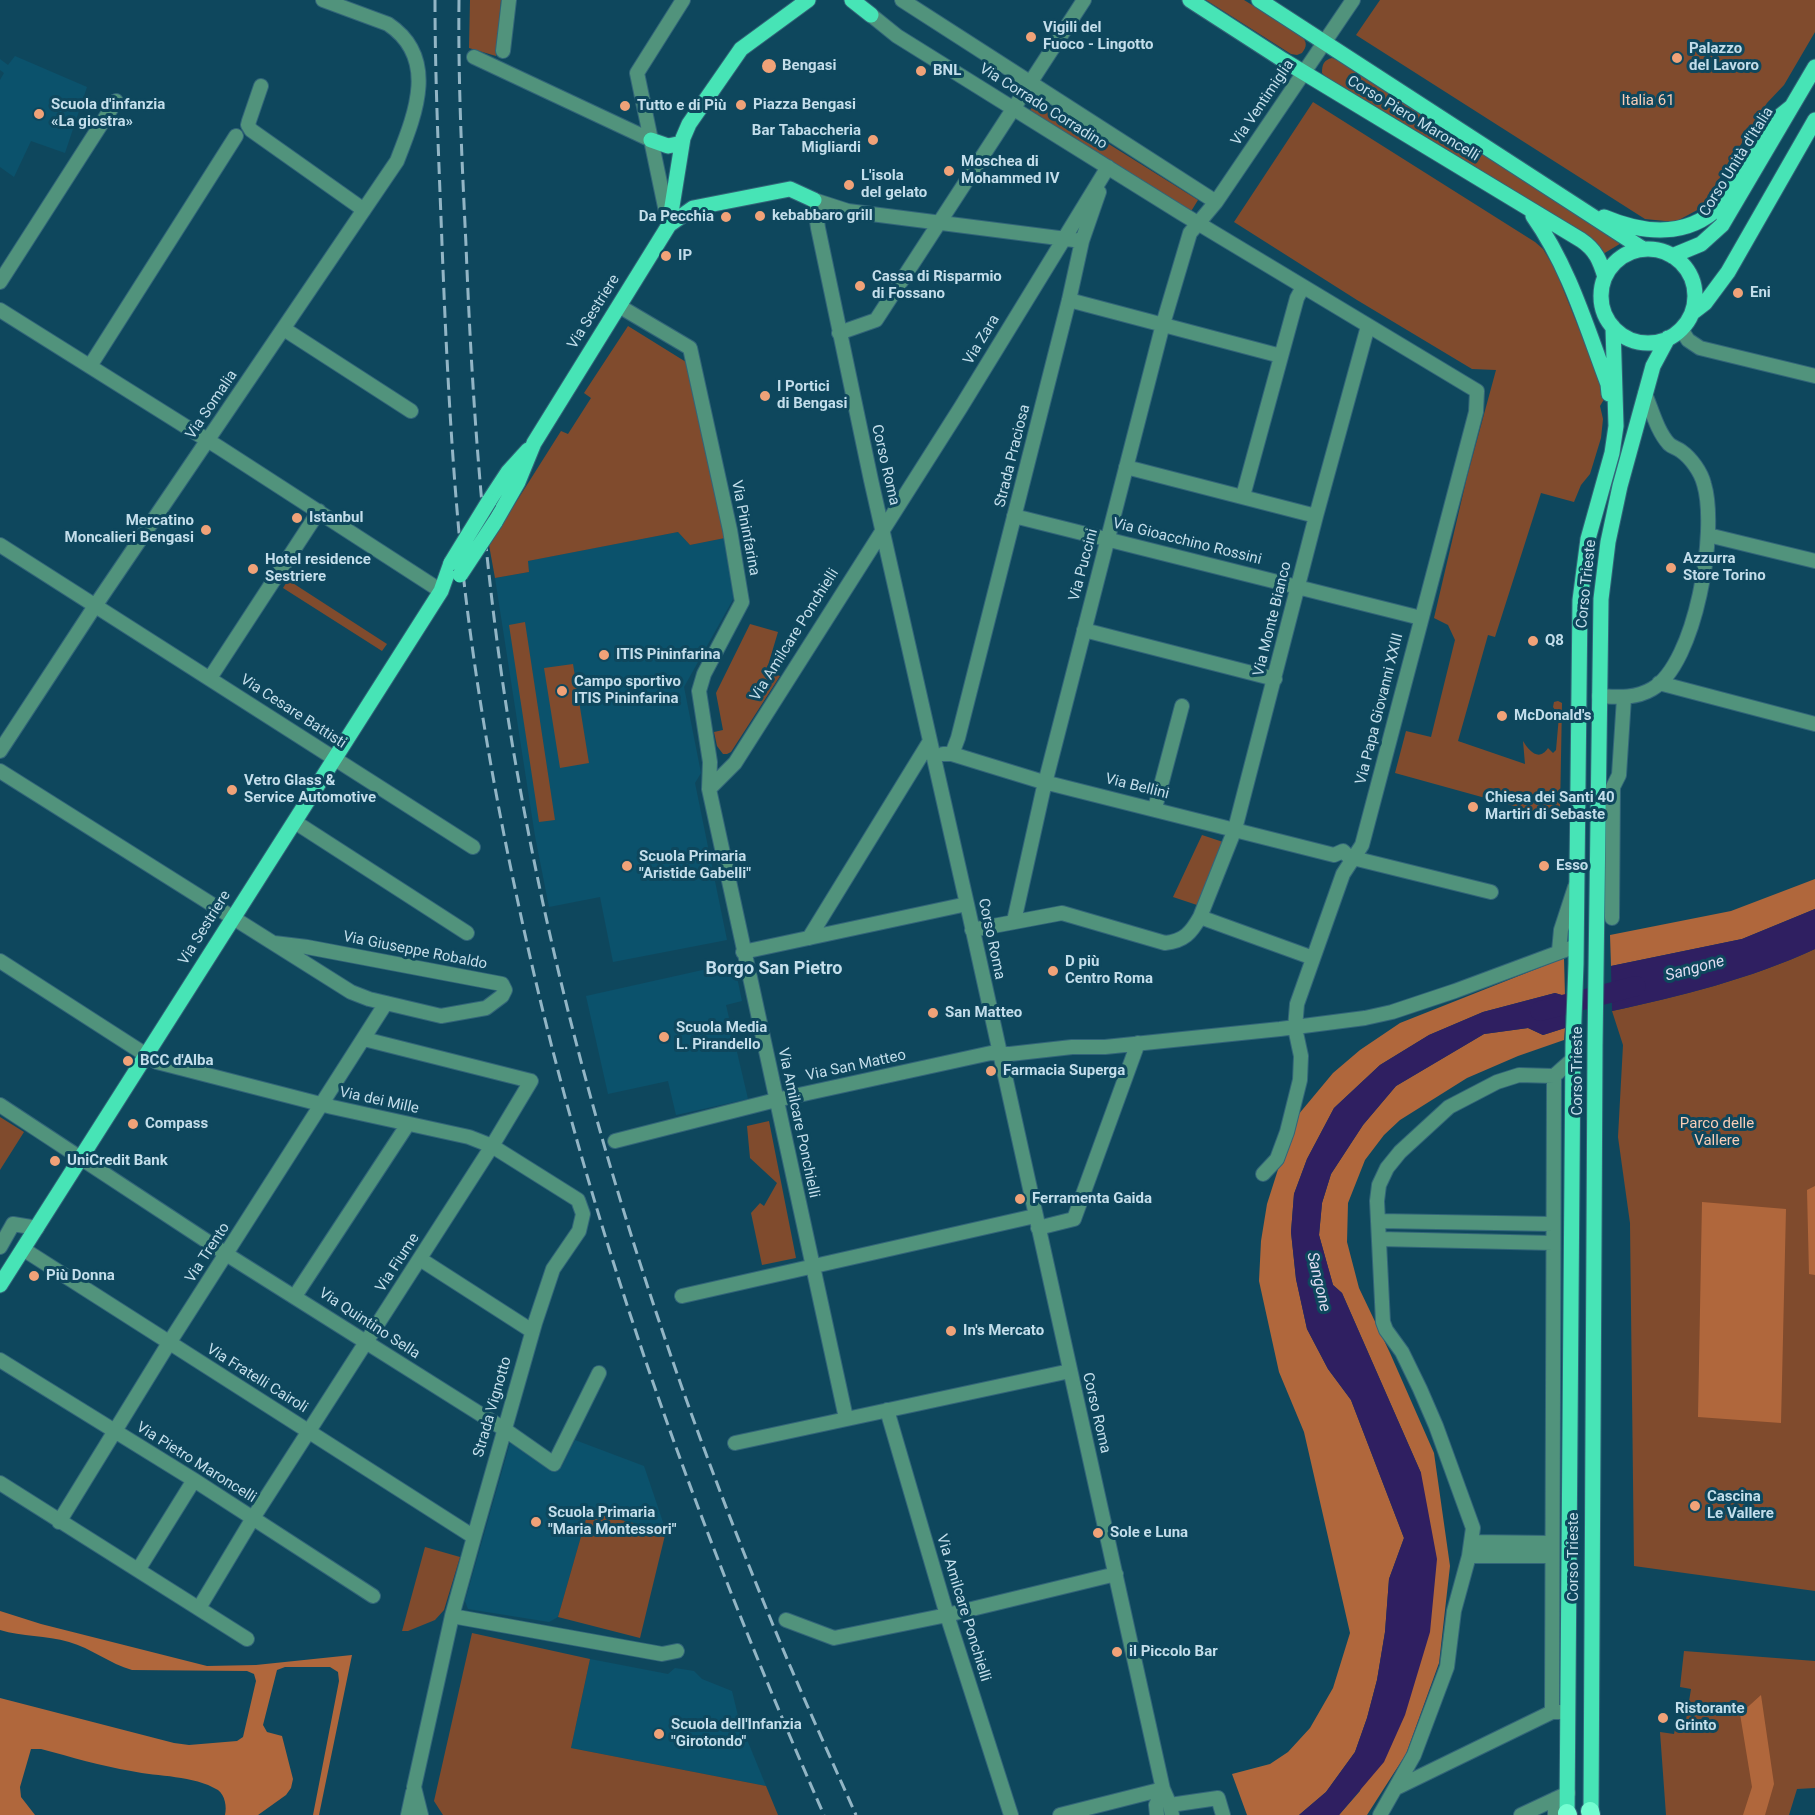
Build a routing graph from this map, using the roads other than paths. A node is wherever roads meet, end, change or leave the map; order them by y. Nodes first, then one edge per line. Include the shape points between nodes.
1 (323, 0) edge
2 (509, 0) edge
3 (683, 0) edge
4 (808, 0) edge
5 (852, 0) edge
6 (902, 0) edge
7 (1084, 0) edge
8 (1190, 0) edge
9 (1259, 0) edge
10 (1353, 0) edge
11 (870, 8) edge
12 (1324, 42) junction
13 (504, 51) dead end
14 (474, 57) dead end
15 (1815, 67) edge
16 (1304, 73) junction
17 (1030, 82) junction
18 (261, 86) dead end
19 (116, 101) dead end
20 (1791, 107) junction
21 (1013, 108) junction
22 (1815, 120) edge
23 (236, 136) dead end
24 (651, 140) junction
25 (682, 143) junction
26 (1108, 167) junction
27 (814, 200) junction
28 (1216, 202) junction
29 (1580, 206) junction
30 (364, 210) junction
31 (1530, 210) junction
32 (939, 221) junction
33 (1199, 223) junction
34 (669, 225) junction
35 (1063, 238) junction
36 (1082, 241) junction
37 (1643, 249) junction
38 (1672, 256) junction
39 (1605, 277) junction
40 (0, 282) edge
41 (1303, 287) junction
42 (1069, 300) junction
43 (619, 306) junction
44 (0, 310) edge
45 (1692, 313) junction
46 (1163, 324) junction
47 (1368, 326) junction
48 (1613, 327) junction
49 (284, 329) junction
50 (839, 333) junction
51 (1675, 334) junction
52 (1281, 356) junction
53 (90, 366) junction
54 (1815, 376) edge
55 (1477, 391) joint
56 (1645, 394) junction
57 (411, 411) dead end
58 (1616, 426) junction
59 (208, 440) junction
60 (534, 443) junction
61 (1126, 467) junction
62 (1243, 496) junction
63 (319, 511) junction
64 (1014, 516) junction
65 (1316, 516) junction
66 (883, 529) junction
67 (1708, 535) junction
68 (1108, 539) junction
69 (0, 545) edge
70 (1815, 561) edge
71 (455, 569) junction
72 (1298, 588) junction
73 (441, 591) junction
74 (95, 606) junction
75 (1421, 618) junction
76 (1084, 630) junction
77 (210, 678) junction
78 (1275, 679) junction
79 (1659, 683) junction
80 (1599, 696) junction
81 (1624, 698) junction
82 (1182, 706) dead end
83 (1815, 724) edge
84 (931, 748) junction
85 (0, 751) edge
86 (951, 754) junction
87 (335, 759) junction
88 (0, 771) edge
89 (1045, 782) junction
90 (708, 789) junction
91 (1155, 808) junction
92 (295, 822) junction
93 (1235, 829) junction
94 (473, 847) dead end
95 (1345, 856) junction
96 (1576, 882) junction
97 (1491, 892) dead end
98 (967, 904) junction
99 (233, 917) junction
100 (1200, 917) junction
101 (1612, 918) dead end
102 (1014, 921) junction
103 (972, 930) junction
104 (467, 933) dead end
105 (809, 938) junction
106 (274, 943) junction
107 (1576, 946) junction
108 (1559, 951) junction
109 (743, 952) junction
110 (1313, 958) junction
111 (0, 962) edge
112 (386, 1003) junction
113 (1295, 1028) junction
114 (364, 1039) junction
115 (1138, 1043) junction
116 (1573, 1052) junction
117 (999, 1054) junction
118 (147, 1057) junction
119 (1554, 1076) junction
120 (776, 1100) junction
121 (321, 1104) junction
122 (0, 1105) edge
123 (408, 1124) junction
124 (615, 1141) dead end
125 (492, 1146) junction
126 (81, 1158) junction
127 (1263, 1174) dead end
128 (583, 1214) joint
129 (1379, 1221) junction
130 (1036, 1222) junction
131 (1553, 1224) junction
132 (37, 1228) junction
133 (1379, 1239) junction
134 (1552, 1243) junction
135 (0, 1247) edge
136 (23, 1249) junction
137 (227, 1254) junction
138 (420, 1259) junction
139 (812, 1265) junction
140 (0, 1285) edge
141 (295, 1296) junction
142 (682, 1296) dead end
143 (532, 1331) junction
144 (169, 1342) junction
145 (366, 1342) junction
146 (0, 1360) edge
147 (1070, 1371) junction
148 (599, 1373) dead end
149 (887, 1410) junction
150 (846, 1418) junction
151 (504, 1429) junction
152 (114, 1431) junction
153 (309, 1432) junction
154 (735, 1443) dead end
155 (194, 1480) junction
156 (0, 1483) edge
157 (252, 1518) junction
158 (59, 1522) junction
159 (474, 1537) junction
160 (1472, 1542) junction
161 (1552, 1550) junction
162 (1469, 1556) junction
163 (138, 1570) junction
164 (1116, 1574) junction
165 (373, 1596) dead end
166 (199, 1608) junction
167 (947, 1615) junction
168 (452, 1616) junction
169 (786, 1620) dead end
170 (247, 1640) dead end
171 (677, 1651) dead end
172 (1552, 1712) junction
173 (1568, 1712) junction
174 (414, 1787) junction
175 (1396, 1788) junction
176 (1163, 1789) junction
177 (1561, 1796) junction
178 (1171, 1810) edge
179 (1591, 1814) edge
180 (408, 1815) edge
181 (422, 1815) edge
182 (1011, 1815) edge
183 (1060, 1815) edge
184 (1157, 1815) edge
185 (1223, 1815) edge
186 (1380, 1815) edge
187 (1521, 1815) edge
188 (1564, 1815) edge

1 - 30 street, Via Somalia via 397,30 410,45 417,65 418,103 408,133 397,161
2 - 13 street
3 - 24 street via 637,73
4 - 25 main road via 741,49 689,124
5 - 11 main road
6 - 17 street, Via Corrado Corradino
7 - 17 street
8 - 16 main road, Corso Piero Maroncelli
9 - 12 main road, Corso Piero Maroncelli
10 - 12 street, Via Ventimiglia
11 - 21 street, Via Corrado Corradino via 897,36
12 - 16 street, Via Ventimiglia
12 - 29 main road, Corso Piero Maroncelli
14 - 24 street
15 - 20 main road, Corso Unità d'Italia
16 - 28 street, Via Ventimiglia
16 - 31 main road, Corso Piero Maroncelli
17 - 21 street
17 - 28 street, Via Corrado Corradino
18 - 30 street via 248,125 251,130
19 - 40 street
20 - 29 main road via 1770,124 1720,206 1689,226 1668,230 1640,228
20 - 38 main road, Corso Unità d'Italia via 1722,225 1701,244
21 - 26 street, Via Corrado Corradino
21 - 32 street
22 - 45 main road via 1728,272 1705,303
23 - 53 street
24 - 25 main road via 668,146
24 - 34 street
25 - 34 main road
26 - 33 street, Via Corrado Corradino
26 - 35 street, Via Zara
26 - 36 street, Strada Praciosa
27 - 32 street via 848,211
27 - 34 main road, Via Sestriere via 790,189 693,208
27 - 50 street, Corso Roma
28 - 33 street, Via Ventimiglia
29 - 37 main road, Corso Piero Maroncelli
30 - 49 street, Via Somalia
31 - 39 main road, Corso Piero Maroncelli via 1591,247
31 - 58 main road via 1566,271 1608,384
32 - 35 street
32 - 50 street via 876,320
33 - 41 street, Via Corrado Corradino
33 - 46 street, Via Puccini via 1190,233
34 - 43 main road, Via Sestriere
35 - 36 street
35 - 66 street, Via Zara
36 - 42 street, Strada Praciosa
37 - 38 main road
37 - 39 main road via 1614,263
38 - 45 main road via 1692,280
39 - 48 main road via 1601,301
41 - 47 street, Via Corrado Corradino
41 - 52 street
42 - 46 street
42 - 64 street, Strada Praciosa
43 - 60 main road, Via Sestriere
43 - 90 street, Via Pininfarina via 690,348 730,530 742,602 699,691 710,762
44 - 53 street
45 - 51 main road
46 - 52 street
46 - 61 street, Via Puccini
47 - 55 street, Via Corrado Corradino
47 - 65 street, Via Monte Bianco
48 - 51 main road via 1638,342 1658,342
48 - 58 main road, Corso Trieste
49 - 57 street
49 - 59 street, Via Somalia
50 - 66 street, Corso Roma
51 - 54 street via 1700,348
51 - 56 main road, Corso Trieste via 1653,366
52 - 62 street
53 - 59 street
55 - 75 street, Via Papa Giovanni XXIII via 1476,412
56 - 67 street via 1670,446 1683,452 1700,471 1705,486
56 - 80 main road, Corso Trieste via 1608,542 1601,599
58 - 96 main road, Corso Trieste via 1588,539 1580,600
59 - 63 street
59 - 74 street, Via Somalia
60 - 71 main road, Via Sestriere, bridge via 489,501
60 - 71 main road, Via Sestriere, bridge via 495,522
61 - 62 street
61 - 68 street, Via Puccini
62 - 65 street
63 - 73 street
63 - 77 street
64 - 68 street, Via Gioacchino Rossini
64 - 86 street, Strada Praciosa
65 - 72 street, Via Monte Bianco
66 - 84 street, Corso Roma
66 - 90 street, Via Amilcare Ponchielli via 735,763
67 - 70 street
67 - 79 street via 1687,638 1669,675
68 - 72 street, Via Gioacchino Rossini
68 - 76 street, Via Puccini
69 - 74 street, Via Cesare Battisti
71 - 73 main road, Via Sestriere
72 - 75 street, Via Gioacchino Rossini
72 - 78 street, Via Monte Bianco
73 - 87 main road, Via Sestriere
74 - 77 street, Via Cesare Battisti
74 - 85 street, Via Somalia
75 - 95 street, Via Papa Giovanni XXIII via 1362,845
76 - 78 street
76 - 89 street, Via Puccini
77 - 87 street, Via Cesare Battisti
78 - 93 street, Via Monte Bianco
79 - 81 street via 1640,695
79 - 83 street
80 - 81 street
80 - 179 main road, Corso Trieste
81 - 101 street via 1619,775 1613,787
82 - 91 street
84 - 86 street, Via Bellini
84 - 98 street, Corso Roma
84 - 105 street
86 - 89 street, Via Bellini
87 - 92 main road, Via Sestriere
87 - 94 street, Via Cesare Battisti
88 - 99 street, Via Giuseppe Robaldo
89 - 91 street, Via Bellini
89 - 102 street, Via Puccini
90 - 109 street, Via Amilcare Ponchielli
91 - 93 street, Via Bellini
92 - 99 main road, Via Sestriere
92 - 104 street
93 - 95 street, Via Bellini
93 - 100 street, Via Monte Bianco
95 - 97 street, Via Bellini
95 - 110 street, Via Papa Giovanni XXIII via 1343,874
96 - 107 main road, Corso Trieste
96 - 108 street via 1561,930
98 - 103 street, Corso Roma
98 - 105 street
99 - 106 street, Via Giuseppe Robaldo
99 - 118 main road, Via Sestriere
100 - 102 street, Via Monte Bianco via 1185,937 1165,942 1062,913
100 - 110 street
102 - 103 street, Via Monte Bianco
103 - 117 street, Corso Roma
105 - 109 street
106 - 112 street, Via Giuseppe Robaldo via 351,992
106 - 112 street, Via Giuseppe Robaldo via 502,984 505,990 486,1008 441,1016
107 - 108 street, Via San Matteo
107 - 116 main road, Corso Trieste
108 - 113 street, Via San Matteo via 1494,978 1392,1012
109 - 120 street, Via Amilcare Ponchielli
110 - 113 street, Via Papa Giovanni XXIII via 1297,1004
111 - 118 street, Via dei Mille
112 - 114 street, Via Trento
113 - 115 street, Via San Matteo
113 - 127 street, Via Papa Giovanni XXIII via 1301,1056 1300,1080 1277,1159
114 - 121 street, Via Trento
114 - 125 street, Via Fiume via 531,1081
115 - 117 street, Via San Matteo
115 - 130 street via 1074,1220
116 - 119 street, Corso Trieste
116 - 173 main road, Corso Trieste
117 - 120 street, Via San Matteo
117 - 130 street, Corso Roma
118 - 121 street, Via dei Mille
118 - 126 main road, Via Sestriere
119 - 129 street via 1519,1075 1449,1107 1387,1168 1379,1185
119 - 131 street, Corso Trieste
120 - 124 street, Via San Matteo
120 - 139 street, Via Amilcare Ponchielli
121 - 123 street, Via dei Mille
121 - 137 street, Via Trento
122 - 126 street, Via Quintino Sella
123 - 125 street, Via dei Mille
123 - 141 street
125 - 128 street, Via dei Mille via 578,1200
125 - 138 street, Via Fiume
126 - 132 main road, Via Sestriere
126 - 137 street, Via Quintino Sella
128 - 143 street, Strada Vignotto via 579,1231 553,1269
129 - 131 street
129 - 133 street
130 - 139 street
130 - 147 street, Corso Roma
131 - 134 street, Corso Trieste
132 - 135 street via 13,1224
132 - 136 main road, Via Sestriere
133 - 134 street
133 - 160 street via 1383,1322 1402,1352 1436,1426 1473,1528
134 - 161 street, Corso Trieste
136 - 140 main road, Via Sestriere
136 - 144 street, Via Fratelli Cairoli
137 - 141 street, Via Quintino Sella
137 - 144 street, Via Trento
138 - 143 street
138 - 145 street, Via Fiume
139 - 142 street
139 - 150 street, Via Amilcare Ponchielli
141 - 145 street, Via Quintino Sella
143 - 151 street, Strada Vignotto
144 - 152 street, Via Trento
144 - 153 street, Via Fratelli Cairoli
145 - 151 street, Via Quintino Sella
145 - 153 street, Via Fiume
146 - 152 street, Via Pietro Maroncelli
147 - 149 street
147 - 164 street, Corso Roma
148 - 151 street, Via Quintino Sella via 554,1464
149 - 150 street
149 - 167 street, Via Amilcare Ponchielli
150 - 154 street
151 - 159 street, Strada Vignotto
152 - 155 street, Via Pietro Maroncelli
152 - 158 street, Via Trento
153 - 157 street, Via Fiume
153 - 159 street, Via Fratelli Cairoli
155 - 157 street, Via Pietro Maroncelli
155 - 163 street
156 - 158 street
157 - 165 street, Via Pietro Maroncelli
157 - 166 street, Via Fiume
158 - 163 street
159 - 168 street, Strada Vignotto
160 - 161 street
160 - 162 street
161 - 162 street
161 - 172 street, Corso Trieste
162 - 175 street via 1454,1611 1447,1667 1414,1755
163 - 166 street
164 - 167 street
164 - 176 street, Corso Roma
166 - 170 street
167 - 169 street via 834,1638
167 - 182 street, Via Amilcare Ponchielli
168 - 171 street via 662,1654
168 - 174 street, Strada Vignotto
172 - 173 street
172 - 175 street
173 - 177 main road, Corso Trieste
174 - 180 street, Strada Vignotto
174 - 181 street, Strada Vignotto
175 - 186 street
176 - 178 street, Corso Roma
176 - 183 street
176 - 184 street, Corso Roma via 1156,1805
177 - 187 street
177 - 188 main road, Corso Trieste
178 - 185 street via 1218,1798

